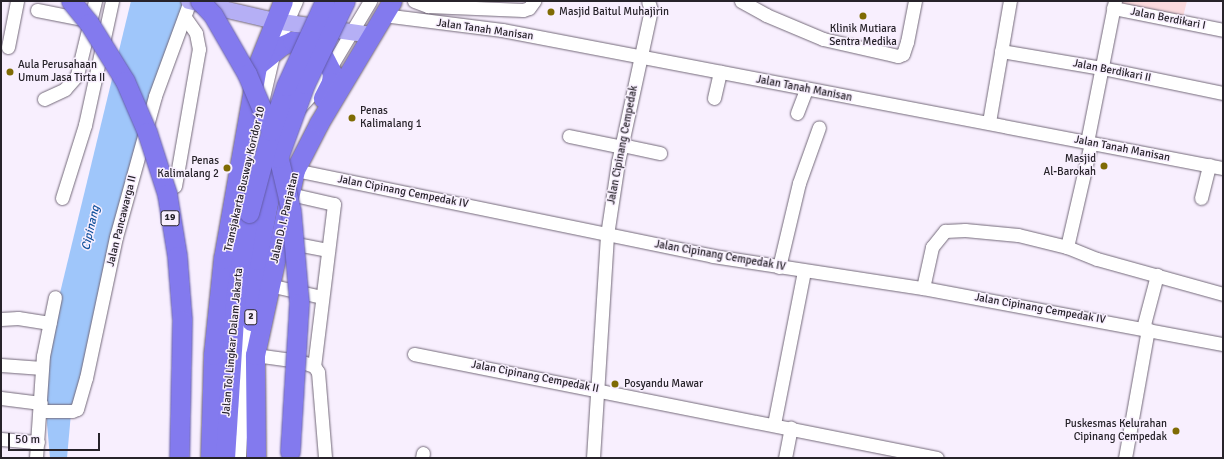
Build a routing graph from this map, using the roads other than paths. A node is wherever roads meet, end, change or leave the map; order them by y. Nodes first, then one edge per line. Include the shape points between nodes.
1 (17, 1) edge
2 (71, 1) edge
3 (95, 1) edge
4 (112, 1) edge
5 (190, 1) edge
6 (200, 1) edge
7 (283, 1) edge
8 (296, 1) edge
9 (325, 1) edge
10 (345, 1) edge
11 (370, 1) edge
12 (414, 1) edge
13 (534, 1) edge
14 (648, 1) edge
15 (740, 1) edge
16 (915, 1) edge
17 (1010, 1) edge
18 (430, 4) edge
19 (490, 4) edge
20 (1114, 5) edge
21 (387, 8) edge
22 (37, 10) dead end
23 (185, 17) junction
24 (89, 20) junction
25 (281, 22) junction
26 (1223, 30) edge
27 (352, 32) junction
28 (371, 35) junction
29 (8, 47) dead end
30 (274, 51) junction
31 (1001, 51) junction
32 (640, 56) junction
33 (257, 66) junction
34 (330, 67) junction
35 (1102, 68) junction
36 (720, 72) junction
37 (806, 89) junction
38 (1223, 93) edge
39 (714, 98) dead end
40 (44, 99) dead end
41 (797, 113) dead end
42 (989, 122) junction
43 (819, 127) dead end
44 (569, 136) dead end
45 (1089, 143) junction
46 (622, 146) junction
47 (660, 153) dead end
48 (1209, 165) junction
49 (1223, 168) edge
50 (295, 170) junction
51 (175, 186) dead end
52 (290, 194) junction
53 (62, 198) dead end
54 (1201, 198) dead end
55 (606, 235) junction
56 (279, 241) junction
57 (1067, 247) junction
58 (328, 250) junction
59 (779, 267) junction
60 (804, 271) junction
61 (1157, 275) junction
62 (923, 288) junction
63 (268, 291) junction
64 (1223, 294) edge
65 (55, 297) dead end
66 (322, 297) junction
67 (1, 319) edge
68 (50, 323) junction
69 (1145, 329) junction
70 (1223, 344) edge
71 (414, 354) dead end
72 (255, 355) junction
73 (1, 365) edge
74 (314, 366) junction
75 (42, 368) junction
76 (599, 390) junction
77 (1, 398) edge
78 (43, 408) junction
79 (774, 424) junction
80 (791, 428) junction
81 (1, 439) edge
82 (38, 442) junction
83 (899, 454) edge
84 (36, 458) edge
85 (179, 458) edge
86 (210, 458) edge
87 (218, 458) edge
88 (225, 458) edge
89 (239, 458) edge
90 (243, 458) edge
91 (256, 458) edge
92 (290, 458) edge
93 (325, 458) edge
94 (594, 458) edge
95 (785, 458) edge
96 (937, 458) edge
97 (1125, 458) edge

1 - 29 street
2 - 85 highway, 19, bridge via 125,81 167,194 177,256 182,320
3 - 24 street
4 - 53 street via 85,125
5 - 23 street, Jalan Pancawarga II
5 - 25 main road
6 - 92 highway, bridge via 213,15 247,74 274,138 291,211 299,303
7 - 25 highway
8 - 25 street, Transjakarta Busway Koridor 10
9 - 88 highway, Jalan Tol Lingkar Dalam Jakarta / 2, bridge via 286,86 271,130 249,213 236,290
10 - 90 highway, Jalan Tol Lingkar Dalam Jakarta / 2, bridge via 305,84 272,178 257,260 245,384
11 - 27 street, Transjakarta Busway Koridor 10
12 - 18 street
13 - 19 street via 529,8 523,10
14 - 32 street, Jalan Cipinang Cempedak via 651,10
15 - 16 street via 766,16 823,39 898,56 903,54 907,42
17 - 31 street
18 - 19 street
20 - 26 street, Jalan Berdikari I
20 - 35 street
21 - 28 highway, Jalan D. I. Panjaitan
21 - 32 street, Jalan Tanah Manisan
22 - 24 street
23 - 51 street via 196,33 199,49
23 - 78 street, Jalan Pancawarga II via 156,96 116,237 77,409 72,411
24 - 40 street via 77,75 65,89
25 - 27 main road
25 - 30 street, Transjakarta Busway Koridor 10
25 - 33 highway
27 - 28 main road
27 - 34 street, Transjakarta Busway Koridor 10
28 - 50 highway, Jalan D. I. Panjaitan via 319,123
30 - 33 highway
30 - 34 highway via 292,41 306,42 322,52
30 - 87 street, Transjakarta Busway Koridor 10 via 228,254 221,334
31 - 35 street, Jalan Berdikari II
31 - 42 street
32 - 36 street, Jalan Tanah Manisan
32 - 46 street, Jalan Cipinang Cempedak
33 - 86 highway via 223,259 213,355
34 - 63 highway via 331,82 290,169 267,260
34 - 89 street, Transjakarta Busway Koridor 10 via 281,136 260,204 249,261
35 - 38 street, Jalan Berdikari II
35 - 45 street
36 - 37 street, Jalan Tanah Manisan
36 - 39 street
37 - 41 street
37 - 42 street, Jalan Tanah Manisan
42 - 45 street, Jalan Tanah Manisan
43 - 59 street via 799,183
44 - 46 street
45 - 48 street, Jalan Tanah Manisan
45 - 57 street
46 - 47 street
46 - 55 street, Jalan Cipinang Cempedak
48 - 49 street, Jalan Tanah Manisan
48 - 54 street
50 - 52 highway, Jalan D. I. Panjaitan
50 - 55 street, Jalan Cipinang Cempedak IV
52 - 56 highway, Jalan D. I. Panjaitan
52 - 58 street via 334,204
55 - 59 street, Jalan Cipinang Cempedak IV
55 - 76 street, Jalan Cipinang Cempedak
56 - 58 street
56 - 63 highway, Jalan D. I. Panjaitan
57 - 61 street via 1097,259
57 - 62 street via 1018,235 965,230 945,231 932,247
58 - 66 street
59 - 60 street, Jalan Cipinang Cempedak IV
60 - 62 street, Jalan Cipinang Cempedak IV
60 - 79 street
61 - 64 street
61 - 69 street
62 - 69 street, Jalan Cipinang Cempedak IV
63 - 66 street
63 - 72 highway, Jalan D. I. Panjaitan
65 - 68 street
66 - 74 street
67 - 68 street via 18,318
68 - 75 street
69 - 70 street, Jalan Cipinang Cempedak IV
69 - 97 street
71 - 76 street, Jalan Cipinang Cempedak II
72 - 74 street
72 - 91 highway, Jalan D. I. Panjaitan
73 - 75 street
74 - 93 street via 318,372
75 - 78 street
76 - 79 street, Jalan Cipinang Cempedak II
76 - 94 street, Jalan Cipinang Cempedak
77 - 78 street, Jalan Pancawarga II
78 - 82 street
79 - 80 street, Jalan Cipinang Cempedak II
80 - 83 street, Jalan Cipinang Cempedak II
80 - 95 street
81 - 82 street
82 - 84 street
83 - 96 street, Jalan Cipinang Cempedak II

